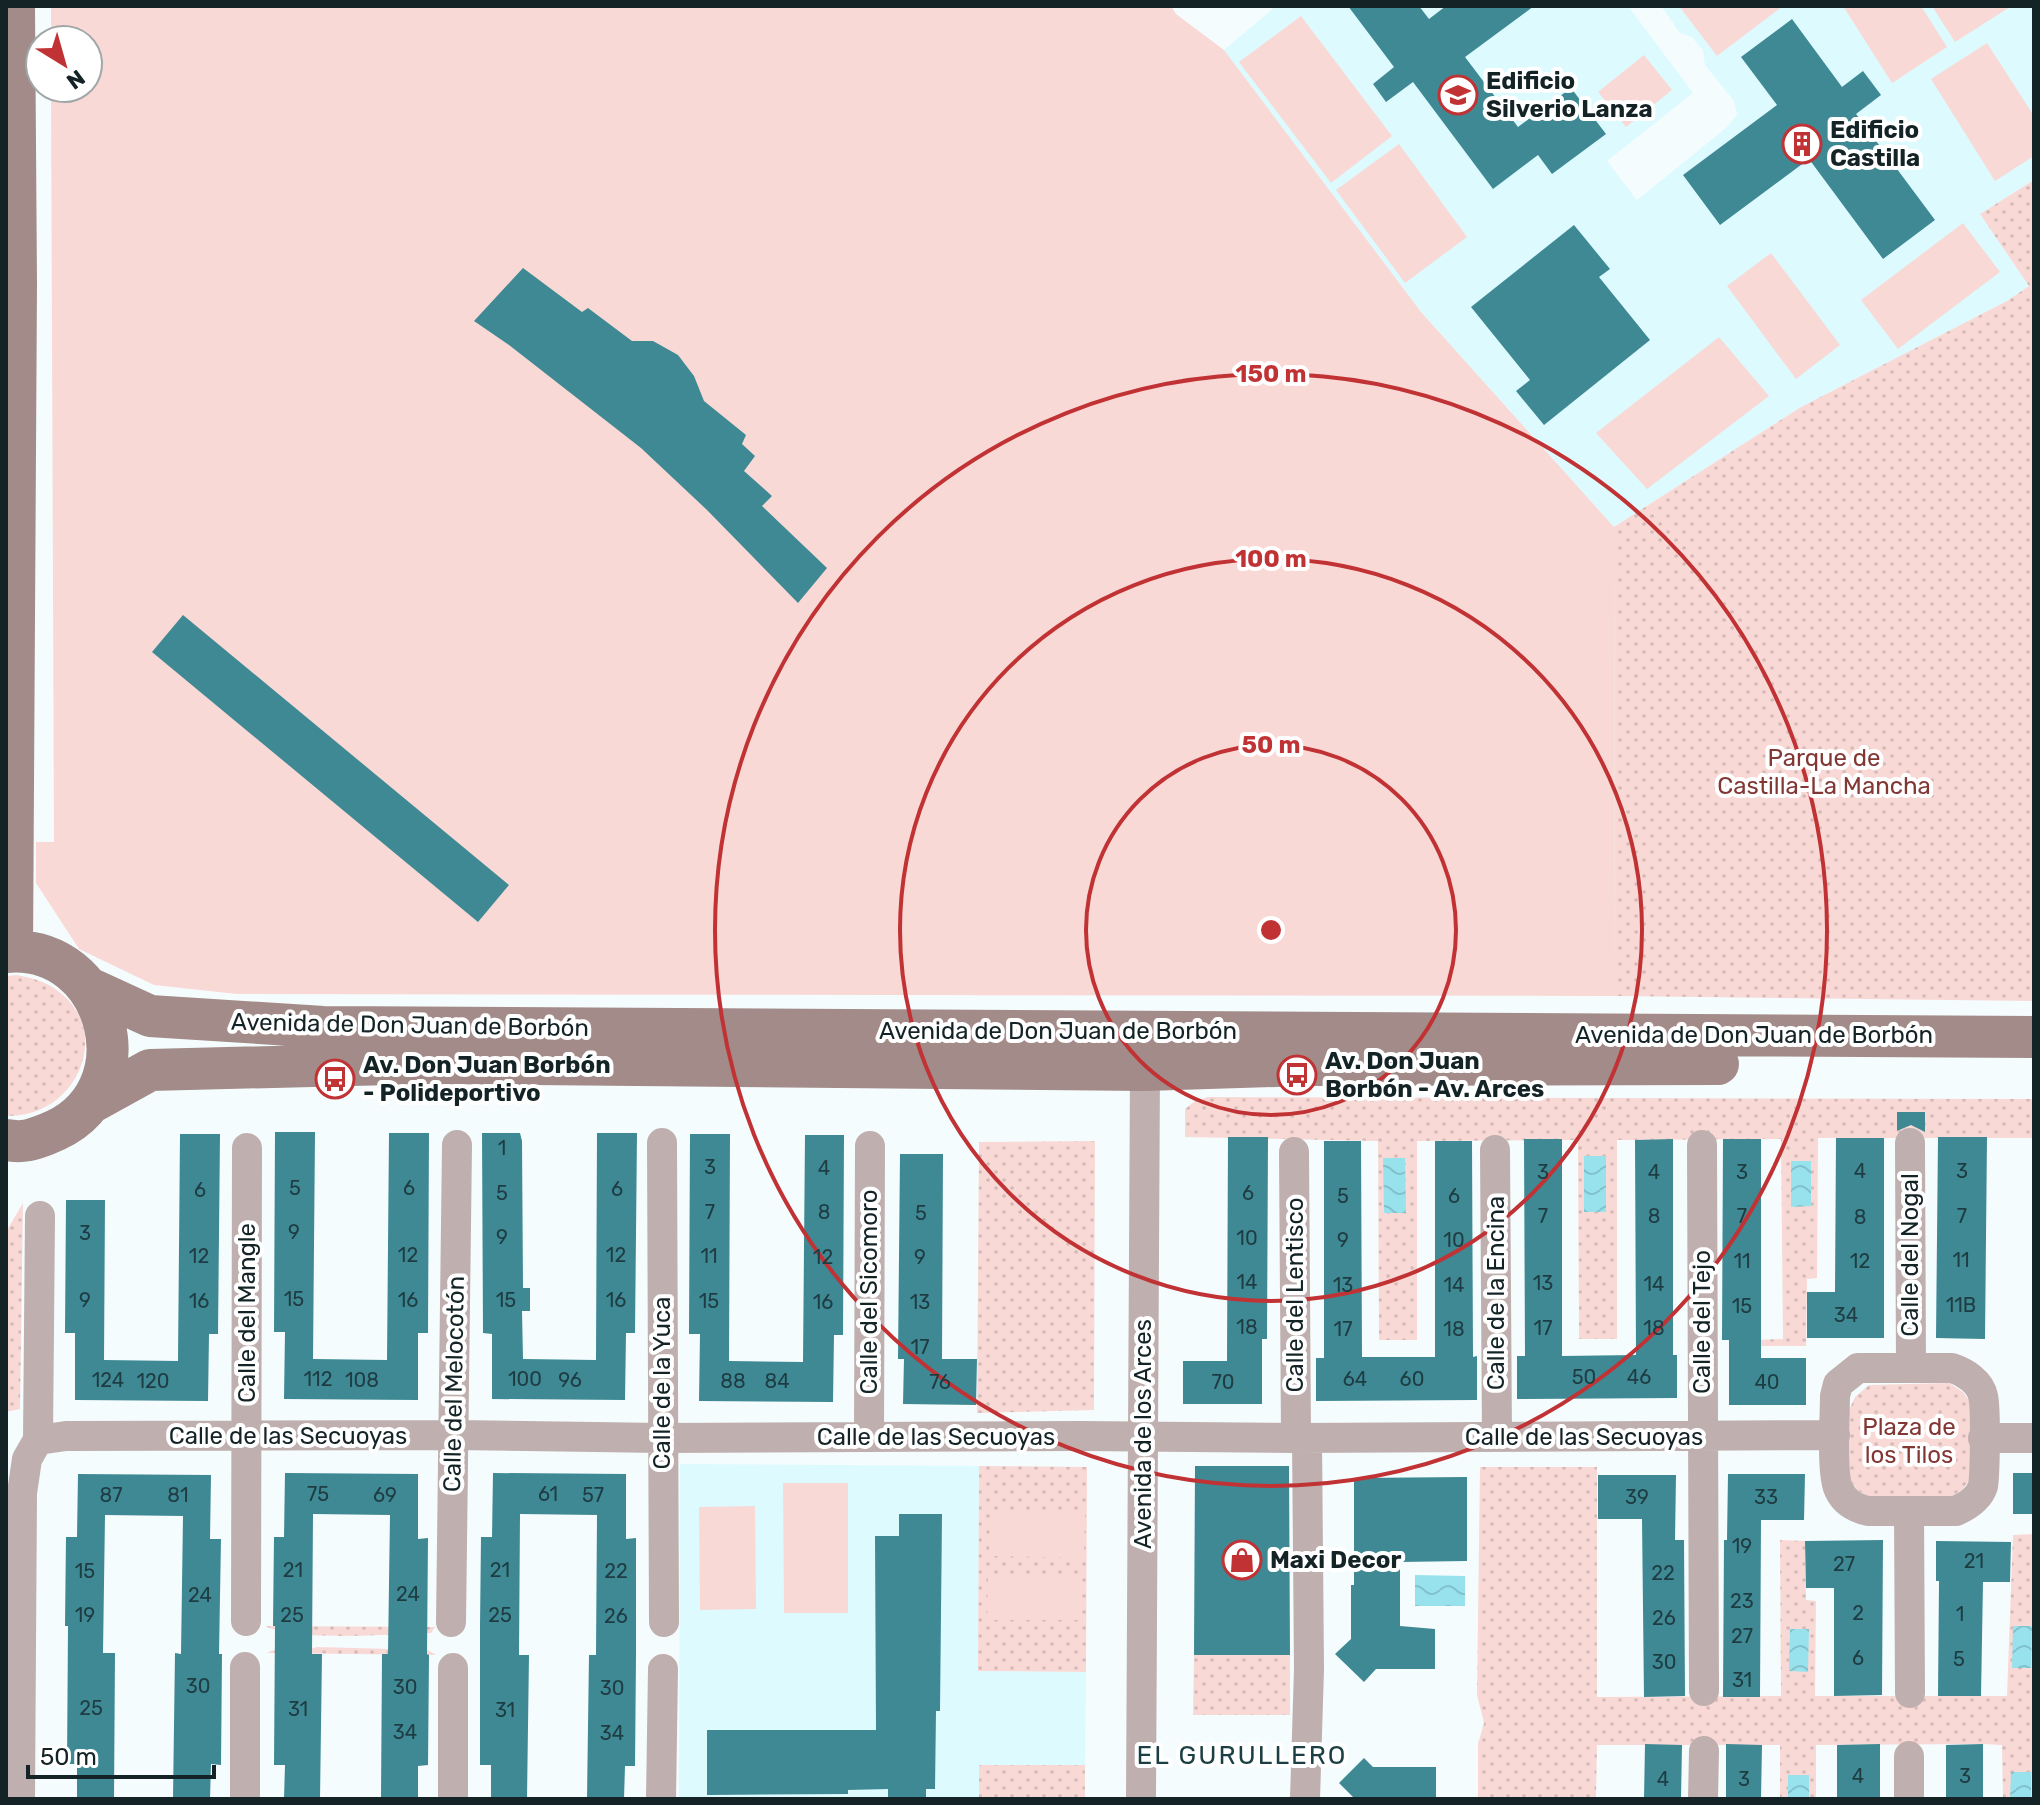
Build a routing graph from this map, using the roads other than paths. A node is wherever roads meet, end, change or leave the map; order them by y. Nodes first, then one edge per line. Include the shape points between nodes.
1 (14, 6) edge
2 (11, 283) edge
3 (9, 893) edge
4 (9, 952) edge
5 (89, 988) junction
6 (2034, 1037) edge
7 (2034, 1063) edge
8 (1145, 1070) junction
9 (92, 1102) junction
10 (6, 1140) edge
11 (662, 1143) dead end
12 (1910, 1143) dead end
13 (457, 1145) dead end
14 (1702, 1145) dead end
15 (870, 1146) dead end
16 (247, 1148) dead end
17 (1495, 1150) dead end
18 (1294, 1152) dead end
19 (40, 1216) dead end
20 (1911, 1368) junction
21 (454, 1435) junction
22 (1835, 1435) junction
23 (247, 1436) junction
24 (1702, 1436) junction
25 (869, 1437) junction
26 (1497, 1437) junction
27 (662, 1438) junction
28 (1143, 1438) junction
29 (1302, 1438) junction
30 (1983, 1438) junction
31 (2034, 1438) edge
32 (38, 1440) junction
33 (1909, 1511) junction
34 (246, 1621) dead end
35 (451, 1622) dead end
36 (664, 1622) dead end
37 (245, 1667) dead end
38 (453, 1668) dead end
39 (663, 1669) dead end
40 (1704, 1691) dead end
41 (1910, 1693) dead end
42 (1704, 1751) dead end
43 (1909, 1756) dead end
44 (20, 1799) edge
45 (245, 1799) edge
46 (453, 1799) edge
47 (661, 1799) edge
48 (1141, 1799) edge
49 (1305, 1799) edge
50 (1703, 1799) edge
51 (1909, 1799) edge

1 - 2 street
2 - 3 street
3 - 4 street
4 - 5 street, Avenida de Don Juan de Borbón via 47,958
5 - 6 street, Avenida de Don Juan de Borbón via 150,1016 323,1027
5 - 9 street via 109,1040 105,1073
7 - 8 street, Avenida de Don Juan de Borbón
8 - 9 street, Avenida de Don Juan de Borbón via 430,1063 150,1070
8 - 28 street, Avenida de los Arces
9 - 10 street, Avenida de Don Juan de Borbón via 68,1126 23,1143
11 - 27 street, Calle de la Yuca
12 - 20 street, Calle del Nogal
13 - 21 street, Calle del Melocotón
14 - 24 street, Calle del Tejo
15 - 25 street, Calle del Sicomoro
16 - 23 street, Calle del Mangle
17 - 26 street, Calle de la Encina
18 - 29 street, Calle del Lentisco
19 - 32 street
20 - 22 street via 1858,1368 1847,1375 1835,1396
20 - 30 street via 1964,1372 1984,1397
21 - 23 street, Calle de las Secuoyas
21 - 27 street, Calle de las Secuoyas
21 - 35 street, Calle del Melocotón
22 - 24 street, Calle de las Secuoyas
22 - 33 street via 1836,1483 1847,1502 1868,1511
23 - 32 street, Calle de las Secuoyas
23 - 34 street, Calle del Mangle
24 - 26 street, Calle de las Secuoyas
24 - 40 street, Calle del Tejo
25 - 27 street, Calle de las Secuoyas
25 - 28 street, Calle de las Secuoyas
26 - 29 street, Calle de las Secuoyas
27 - 36 street, Calle de la Yuca
28 - 29 street, Calle de las Secuoyas
28 - 48 street, Avenida de los Arces
29 - 49 street, Calle del Lentisco via 1309,1669
30 - 31 street
30 - 33 street via 1983,1486 1968,1505 1956,1511
32 - 44 street via 27,1459 22,1493
33 - 41 street
37 - 45 street
38 - 46 street
39 - 47 street
42 - 50 street
43 - 51 street

